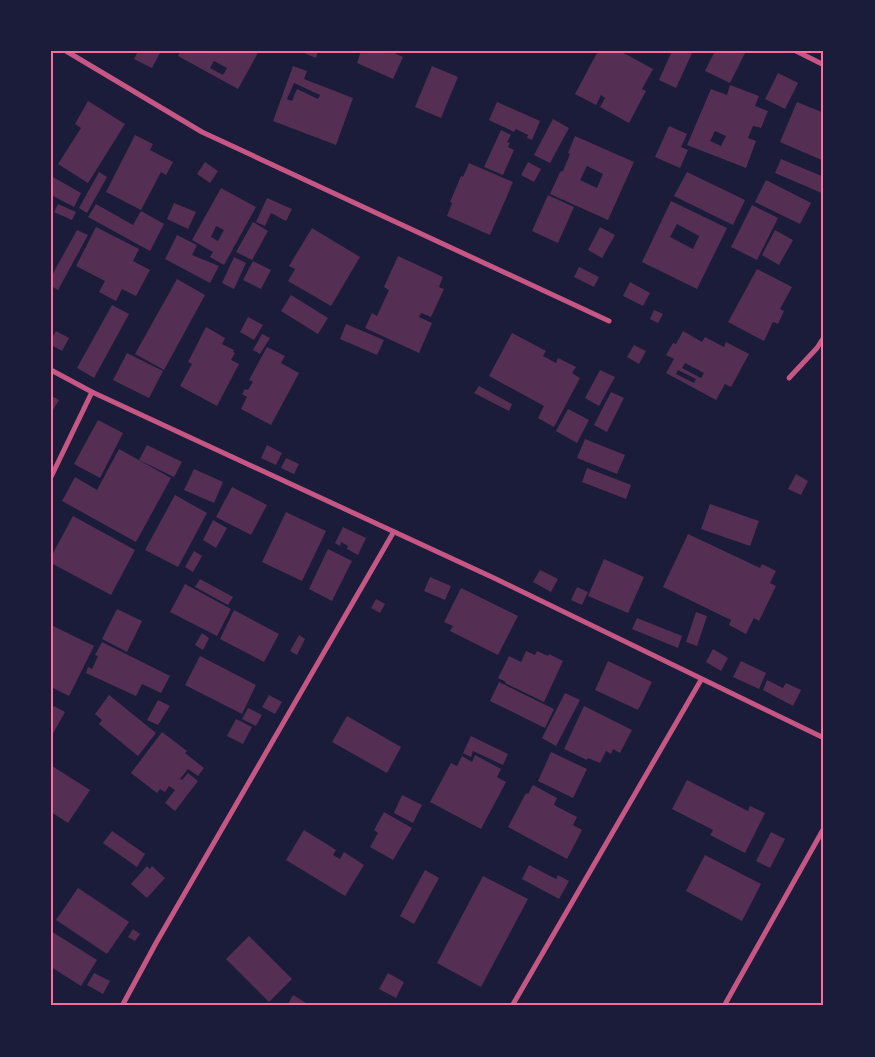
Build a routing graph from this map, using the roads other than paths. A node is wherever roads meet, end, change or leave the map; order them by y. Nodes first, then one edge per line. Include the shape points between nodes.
1 (66, 51) edge
2 (796, 51) edge
3 (824, 66) edge
4 (609, 321) dead end
5 (824, 337) edge
6 (51, 370) edge
7 (790, 378) dead end
8 (92, 392) junction
9 (51, 476) edge
10 (393, 533) junction
11 (701, 680) junction
12 (824, 738) edge
13 (824, 828) edge
14 (122, 1006) edge
15 (512, 1006) edge
16 (724, 1006) edge

1 - 4 street via 202,132
2 - 3 street
5 - 7 street
6 - 8 street
8 - 9 street
8 - 10 street
10 - 11 street via 494,578
10 - 14 street
11 - 12 street
11 - 15 street
13 - 16 street

